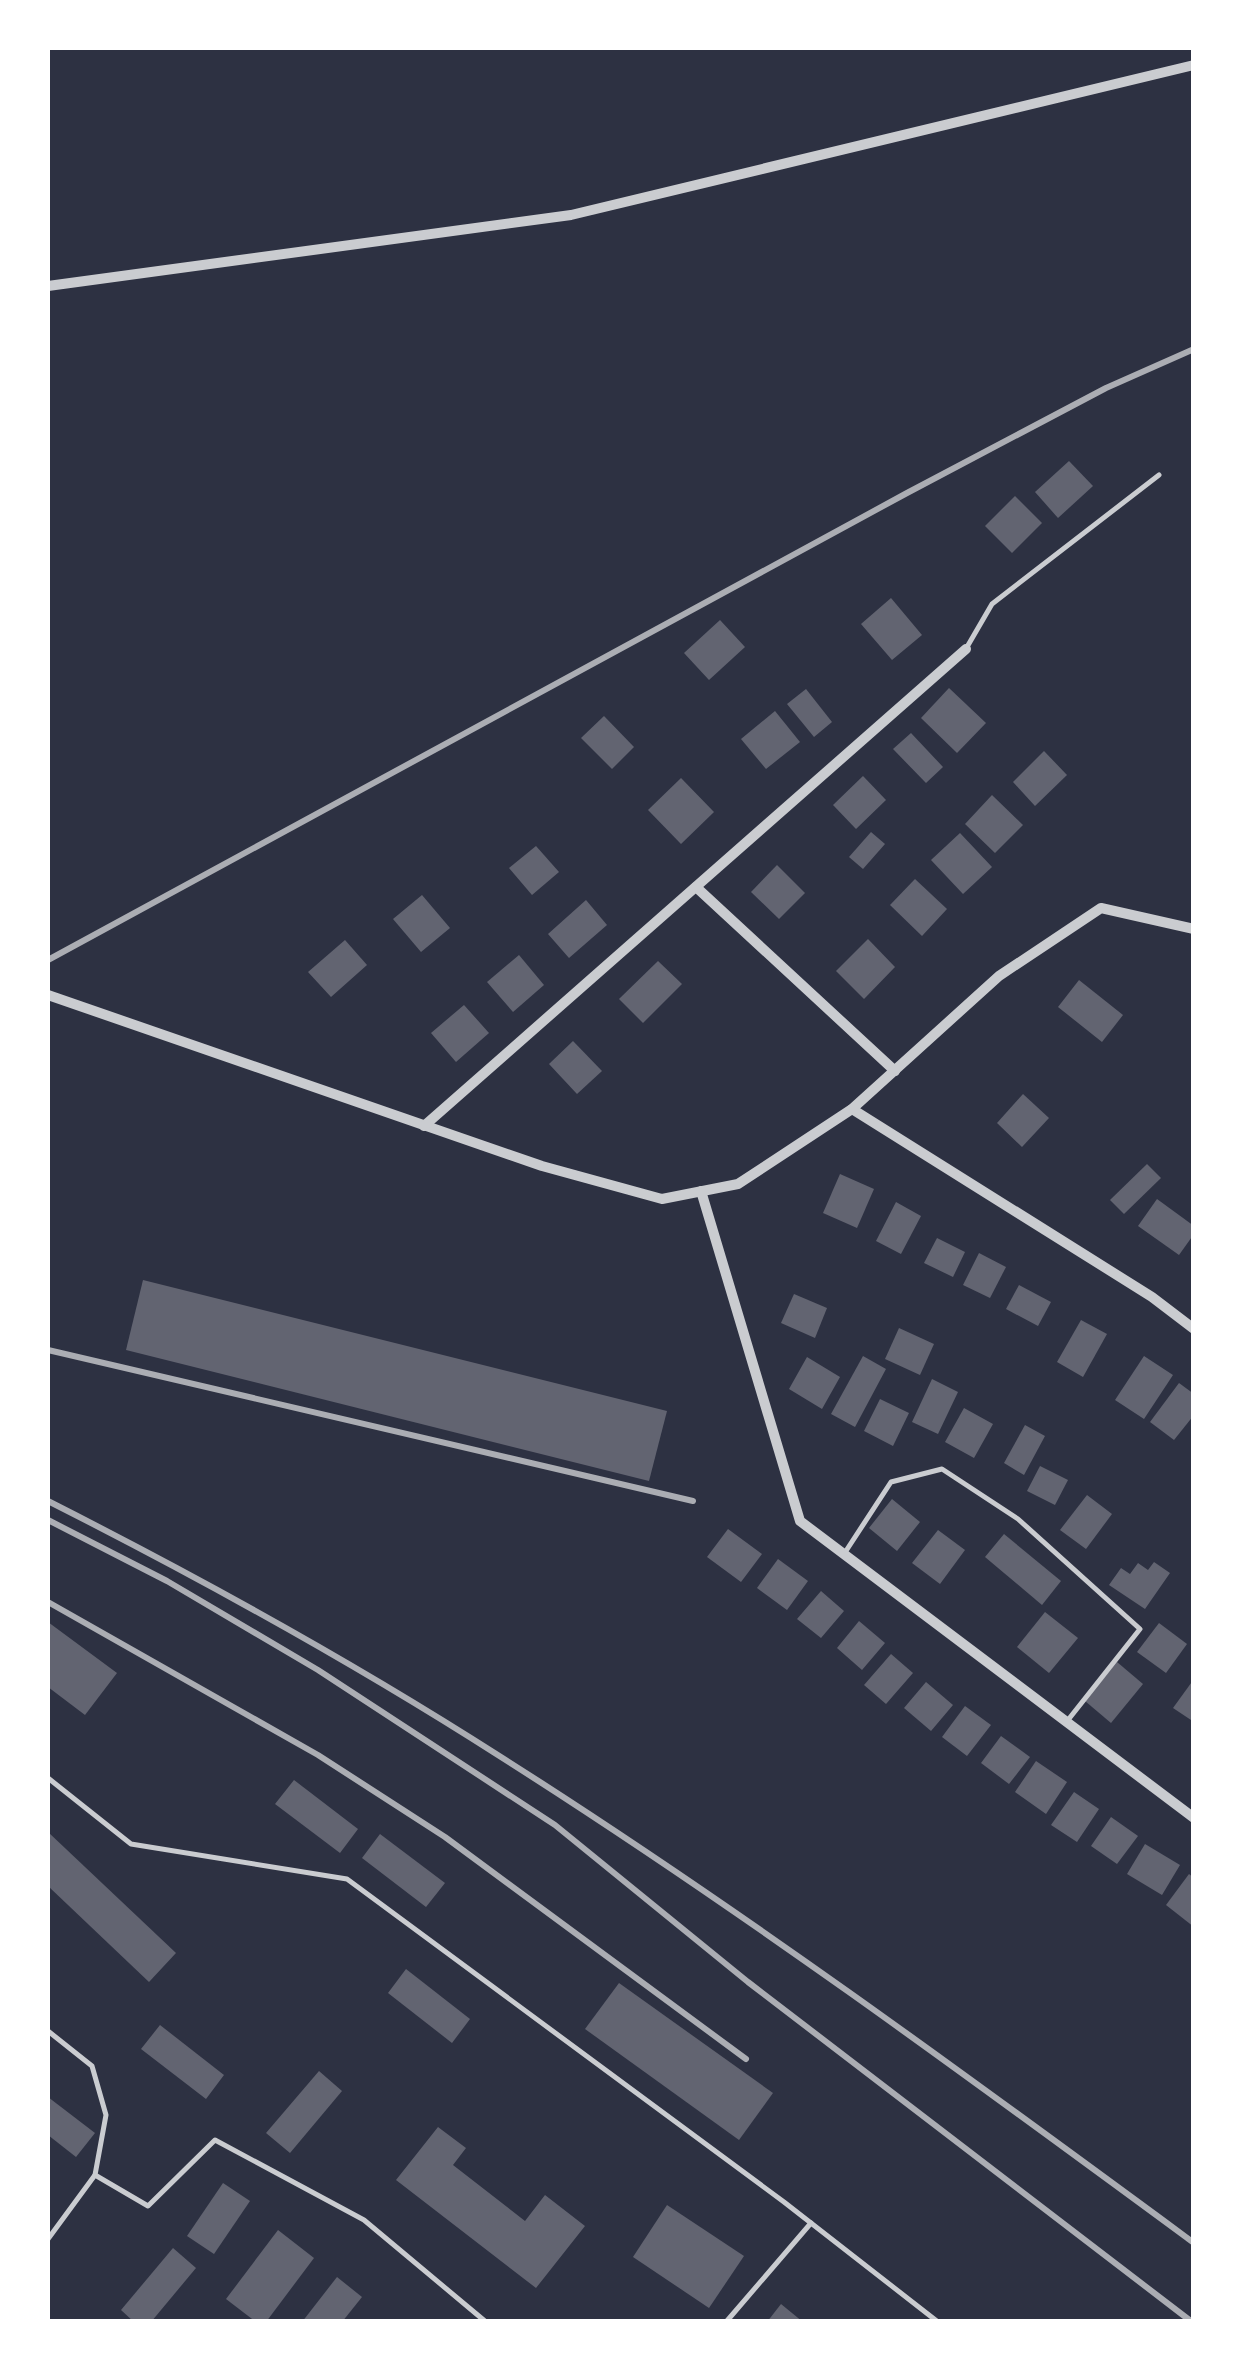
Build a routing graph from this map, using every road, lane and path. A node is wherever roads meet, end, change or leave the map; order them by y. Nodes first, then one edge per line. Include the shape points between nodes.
1 (1194, 66) edge
2 (48, 286) edge
3 (1159, 474) dead end
4 (966, 650) joint
5 (696, 887) junction
6 (1194, 929) edge
7 (48, 995) edge
8 (895, 1070) junction
9 (852, 1110) junction
10 (424, 1126) junction
11 (702, 1191) junction
12 (1194, 1329) edge
13 (844, 1554) junction
14 (1066, 1722) junction
15 (48, 1778) edge
16 (1194, 1818) edge
17 (48, 2031) edge
18 (95, 2175) junction
19 (811, 2223) junction
20 (48, 2239) edge
21 (486, 2322) edge
22 (726, 2322) edge
23 (938, 2322) edge

1 - 2 street via 572,215
3 - 4 lane via 992,604
4 - 5 street
5 - 8 street
5 - 10 street
6 - 8 street via 1101,908 998,976
7 - 10 street
8 - 9 street
9 - 11 street via 738,1184
9 - 12 street
10 - 11 street via 662,1199
11 - 13 street via 800,1521
13 - 14 street
13 - 14 lane via 891,1482 942,1470 1018,1519 1140,1629
14 - 16 street
15 - 19 lane via 131,1844 347,1879
17 - 18 lane via 92,2066 106,2114
18 - 20 lane
18 - 21 lane via 148,2206 215,2140 364,2220
19 - 22 lane
19 - 23 lane

